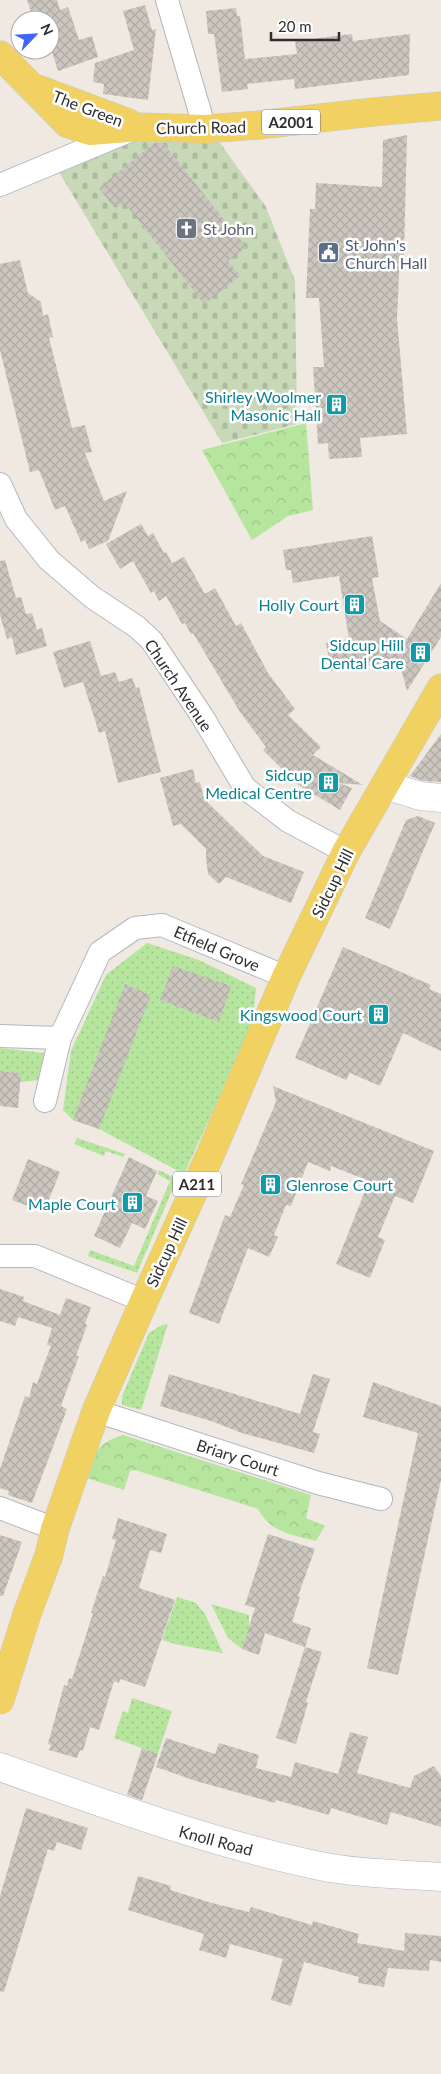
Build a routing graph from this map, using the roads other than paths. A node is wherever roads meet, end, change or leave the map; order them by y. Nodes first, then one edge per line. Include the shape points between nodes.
1 (167, 0) edge
2 (0, 55) edge
3 (441, 106) edge
4 (140, 127) junction
5 (205, 129) junction
6 (0, 185) edge
7 (0, 484) edge
8 (441, 688) edge
9 (385, 785) junction
10 (441, 798) edge
11 (346, 852) junction
12 (286, 977) junction
13 (0, 1036) edge
14 (60, 1038) junction
15 (45, 1101) dead end
16 (0, 1256) edge
17 (144, 1301) junction
18 (96, 1411) junction
19 (381, 1499) dead end
20 (0, 1508) edge
21 (55, 1529) junction
22 (0, 1700) edge
23 (0, 1767) edge
24 (441, 1877) edge

1 - 5 street
2 - 4 main road, The Green / A2001 via 33,86
3 - 5 main road, Church Road / A2001
4 - 5 main road, Church Road / A2001
4 - 6 street
7 - 11 street, Church Avenue via 16,519 48,560 152,641 245,788 288,821
8 - 9 main road, Sidcup Hill / A211
9 - 10 street via 420,796
9 - 11 main road, Sidcup Hill / A211
11 - 12 main road, Sidcup Hill / A211
12 - 14 street, Etfield Grove via 162,925 135,928 100,952
12 - 17 main road, Sidcup Hill / A211
13 - 14 street
14 - 15 street, Etfield Grove
16 - 17 street via 35,1256
17 - 18 main road, Sidcup Hill / A211
18 - 19 street, Briary Court via 311,1481
18 - 21 main road, Sidcup Hill / A211
20 - 21 street
21 - 22 main road, Sidcup Hill / A211
23 - 24 street, Knoll Road via 177,1829 250,1850 322,1866

